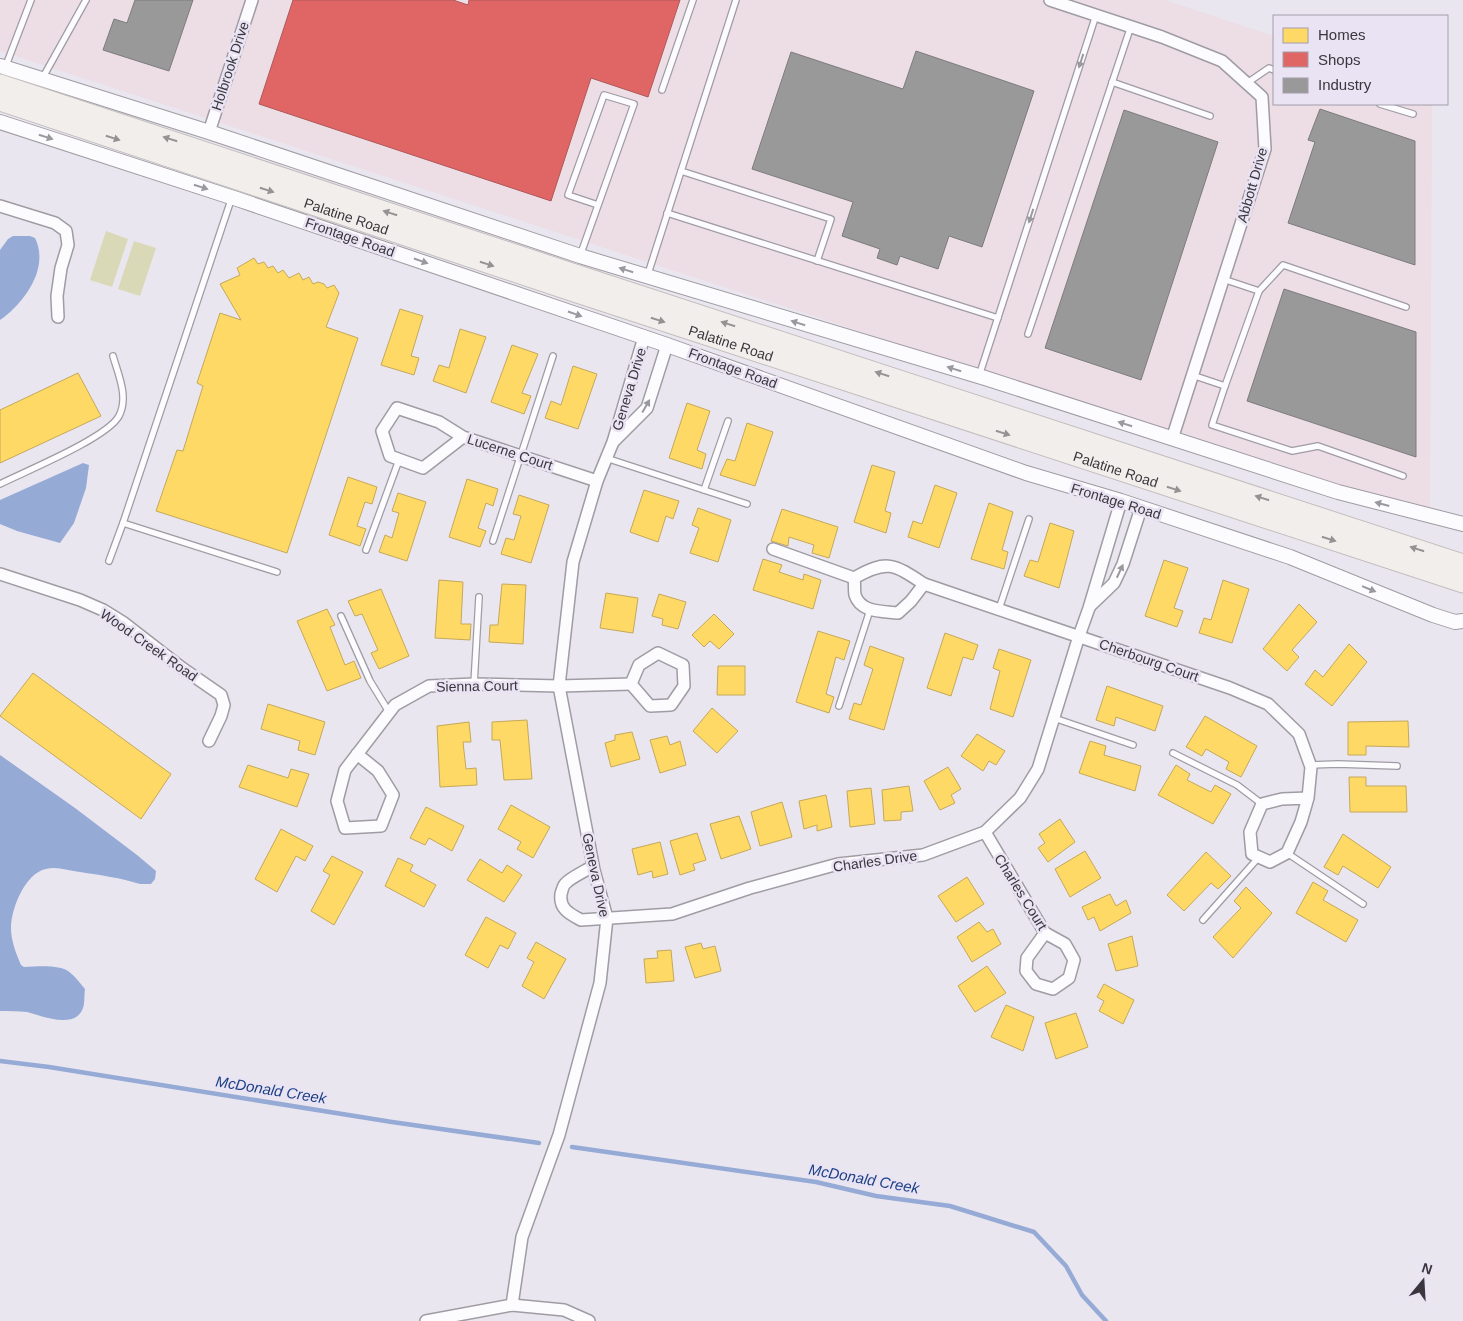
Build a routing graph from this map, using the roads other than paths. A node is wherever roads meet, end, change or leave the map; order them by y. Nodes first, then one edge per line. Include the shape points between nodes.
1 (31, 0) edge
2 (86, 0) edge
3 (252, 0) edge
4 (694, 0) edge
5 (736, 0) edge
6 (1050, 0) edge
7 (1096, 15) junction
8 (1131, 26) junction
9 (1273, 70) edge
10 (1, 72) edge
11 (42, 80) junction
12 (1112, 82) junction
13 (1247, 82) junction
14 (662, 90) dead end
15 (0, 101) edge
16 (1383, 105) edge
17 (1413, 114) dead end
18 (1210, 116) dead end
19 (0, 122) edge
20 (208, 132) junction
21 (681, 171) junction
22 (232, 197) junction
23 (598, 205) junction
24 (0, 206) edge
25 (667, 213) junction
26 (580, 256) junction
27 (817, 261) junction
28 (647, 277) junction
29 (1223, 279) junction
30 (1259, 291) junction
31 (1406, 307) dead end
32 (58, 317) dead end
33 (998, 318) junction
34 (1028, 334) dead end
35 (644, 337) junction
36 (667, 344) junction
37 (113, 356) dead end
38 (553, 356) dead end
39 (1192, 375) junction
40 (979, 376) junction
41 (1225, 386) junction
42 (728, 421) dead end
43 (463, 437) junction
44 (1172, 439) junction
45 (613, 442) junction
46 (521, 456) junction
47 (606, 458) junction
48 (399, 460) junction
49 (1403, 476) dead end
50 (597, 481) junction
51 (0, 484) edge
52 (704, 490) junction
53 (1121, 501) junction
54 (747, 504) dead end
55 (1141, 508) junction
56 (1028, 519) dead end
57 (123, 523) junction
58 (1463, 524) edge
59 (493, 541) dead end
60 (773, 549) dead end
61 (366, 550) dead end
62 (109, 561) dead end
63 (1463, 564) edge
64 (277, 572) dead end
65 (0, 574) edge
66 (854, 578) junction
67 (1463, 583) edge
68 (924, 584) junction
69 (479, 597) dead end
70 (1089, 608) junction
71 (998, 609) junction
72 (870, 610) junction
73 (341, 616) dead end
74 (1463, 621) edge
75 (1079, 636) junction
76 (474, 684) junction
77 (631, 684) junction
78 (559, 686) junction
79 (839, 706) dead end
80 (389, 712) junction
81 (1054, 718) junction
82 (208, 741) dead end
83 (1134, 745) dead end
84 (1173, 753) dead end
85 (357, 754) junction
86 (1310, 765) junction
87 (1397, 766) dead end
88 (1308, 798) junction
89 (1262, 804) junction
90 (985, 832) junction
91 (1288, 854) junction
92 (1259, 857) junction
93 (594, 866) junction
94 (1363, 904) dead end
95 (607, 918) junction
96 (1203, 920) dead end
97 (1045, 932) junction
98 (512, 1305) junction
99 (426, 1321) edge
100 (590, 1321) edge

1 - 10 lane
2 - 11 lane
3 - 20 street, Holbrook Drive
4 - 14 lane
5 - 21 lane
6 - 7 street, Abbott Drive
7 - 8 street, Abbott Drive
7 -> 33 lane
8 - 12 lane
8 - 13 street, Abbott Drive via 1222,61
9 - 13 lane via 1269,68
10 - 11 street
63 -> 10 highway, Palatine Road via 124,124
11 - 20 street
12 - 18 lane
12 - 34 lane
13 - 29 street, Abbott Drive via 1262,97 1265,149
15 -> 67 highway, Palatine Road via 596,300
16 - 17 lane
19 -> 22 street, Frontage Road
20 - 26 street
21 - 25 lane
21 - 27 lane via 831,219
22 -> 35 street, Frontage Road
22 - 57 lane
23 - 23 lane via 634,104 604,95 568,195
23 - 26 lane
24 - 32 street via 55,223 66,231 68,244 57,296
25 - 27 lane
25 - 28 lane
28 -> 26 street
27 - 33 lane
40 -> 28 street
29 - 30 lane
29 - 39 street, Abbott Drive
30 - 31 lane via 1284,265
30 - 41 lane
33 - 40 lane
35 - 36 street, Frontage Road
35 - 45 street, Geneva Drive
45 -> 36 street, Geneva Drive via 647,408
36 - 53 street, Frontage Road via 1026,473
37 - 51 lane via 123,391 119,416 114,422 92,439
38 - 46 lane
39 - 41 lane
39 - 44 street, Abbott Drive
44 -> 40 street
41 - 49 lane via 1212,425 1292,450 1318,446
42 - 52 lane
43 - 46 street, Lucerne Court
43 - 48 street via 423,468
43 - 48 street, Lucerne Court via 438,422 397,408 382,431 390,456
58 -> 44 street via 1338,492
45 - 47 street, Geneva Drive
46 - 50 street, Lucerne Court
46 - 59 lane
47 - 50 street, Geneva Drive
47 - 52 lane
48 - 61 lane
50 - 78 street, Geneva Drive via 574,562
52 - 54 lane
53 - 55 street, Frontage Road
53 - 70 street, Charles Drive
70 -> 55 street, Charles Drive via 1114,583
55 -> 74 street, Frontage Road via 1290,557 1433,615 1455,622
56 - 71 lane
57 - 62 lane
57 - 64 lane
60 - 66 street
65 - 82 street, Wood Creek Road via 103,610 221,695 224,705 221,716
66 - 68 street, Cherbourg Court via 871,568 889,565
66 - 72 street via 855,595 862,606
68 - 71 street, Cherbourg Court
68 - 72 street via 898,613
69 - 76 lane
70 - 75 street, Charles Drive
71 - 75 street, Cherbourg Court
72 - 79 lane
73 - 80 lane via 370,681
75 - 81 street, Charles Drive
75 - 86 street, Cherbourg Court via 1268,704 1299,734
76 - 78 street, Sienna Court
76 - 80 street, Sienna Court via 429,686 395,705
77 - 77 street via 650,706 671,705 684,686 682,665 658,653 639,665
77 - 78 street, Sienna Court
78 - 93 street, Geneva Drive
80 - 85 street, Sienna Court
81 - 83 lane
81 - 90 street, Charles Drive via 1038,768 1020,798
84 - 89 lane via 1237,785
85 - 85 street, Sienna Court via 345,770 337,801 345,828 381,826 393,795 378,771
86 - 87 lane
86 - 88 street, Cherbourg Court
88 - 89 street via 1282,798
88 - 91 street, Cherbourg Court
89 - 92 street via 1250,832 1252,854
90 - 95 street, Charles Drive via 923,855 838,864 672,914
90 - 97 street, Charles Court
91 - 92 street via 1270,862
91 - 94 lane
92 - 96 lane
93 - 95 street, Geneva Drive
93 - 95 street, Charles Drive via 565,883 561,899 563,908 581,920
95 - 98 street, Geneva Drive via 600,982 559,1135 522,1237
97 - 97 street, Charles Court via 1065,944 1074,960 1069,978 1053,989 1036,984 1026,971 1028,958
98 - 99 street
98 - 100 street via 564,1310

